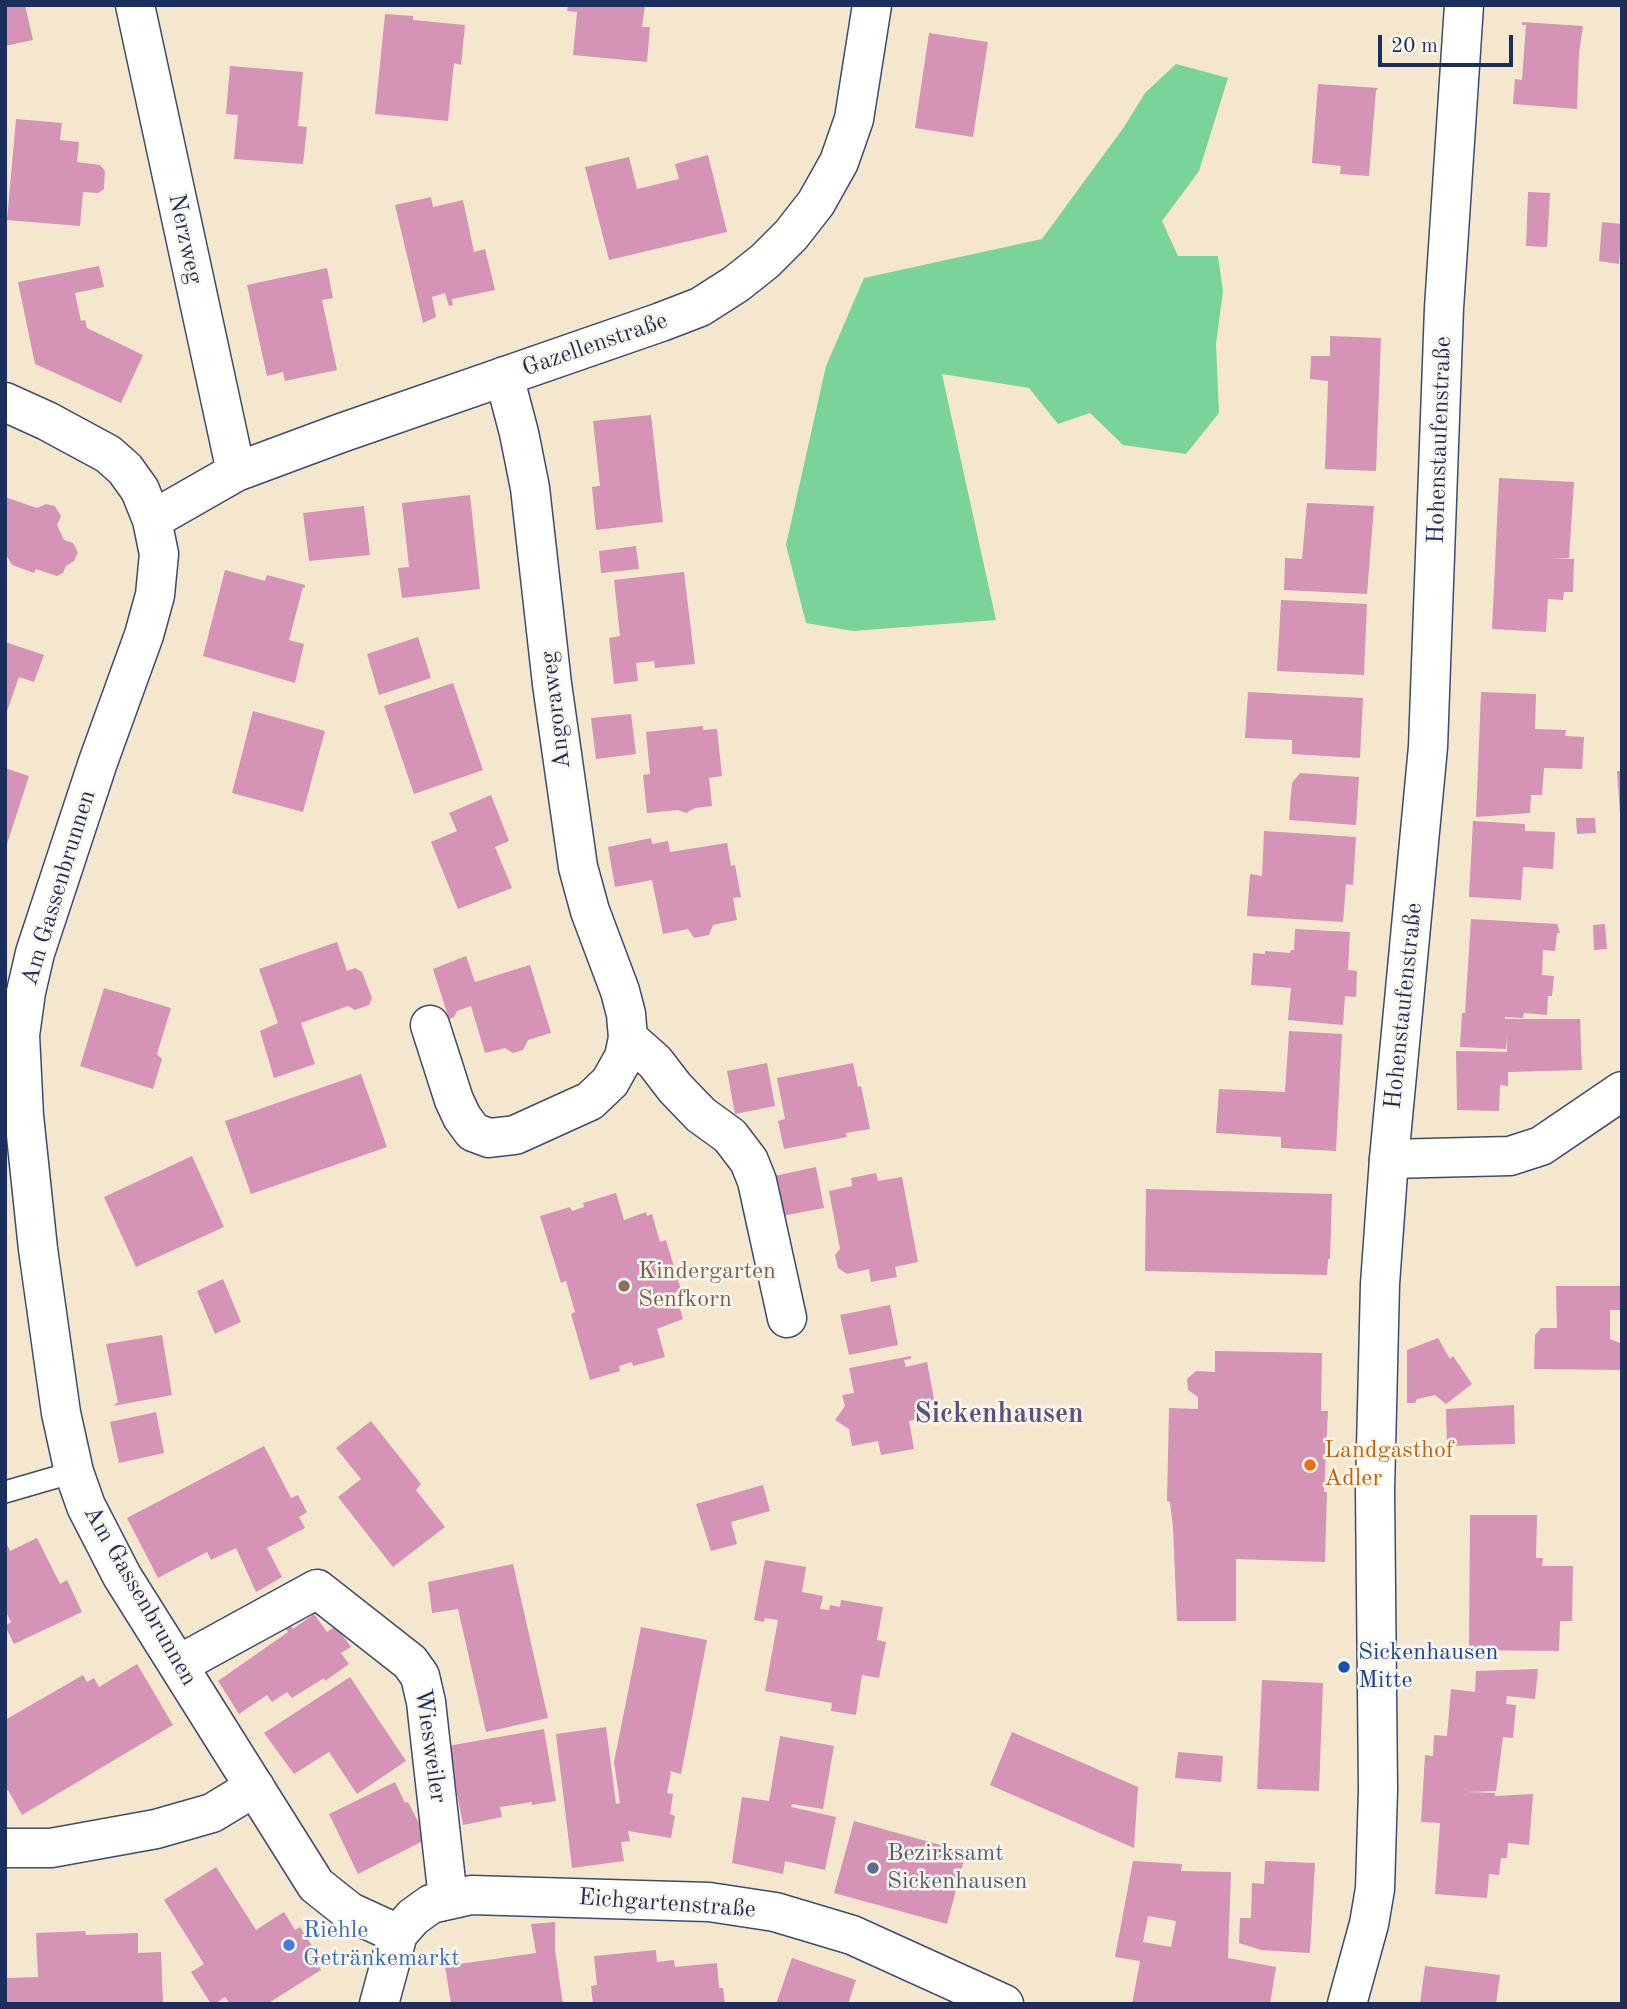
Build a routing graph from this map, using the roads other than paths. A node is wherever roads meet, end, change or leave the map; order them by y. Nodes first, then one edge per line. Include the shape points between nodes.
1 (135, 5) edge
2 (872, 5) edge
3 (1464, 5) edge
4 (504, 376) junction
5 (5, 402) edge
6 (236, 472) junction
7 (152, 520) junction
8 (430, 1025) dead end
9 (628, 1038) junction
10 (1622, 1091) edge
11 (1389, 1158) junction
12 (787, 1318) dead end
13 (74, 1472) junction
14 (5, 1492) edge
15 (178, 1665) junction
16 (256, 1787) junction
17 (5, 1848) edge
18 (448, 1899) junction
19 (398, 1934) junction
20 (379, 2004) edge
21 (1004, 2004) edge
22 (1347, 2004) edge

1 - 6 street, Nerzweg
2 - 4 street, Gazellenstraße via 854,119 839,162 816,203 765,261 700,307
3 - 11 street, Hohenstaufenstraße via 1444,308 1428,747
4 - 6 street, Gazellenstraße
4 - 9 street, Angoraweg via 530,488 578,867 620,991
5 - 7 street, Am Gassenbrunnen via 107,454 140,490
6 - 7 street, Gazellenstraße
7 - 13 street, Am Gassenbrunnen via 159,554 155,595 35,953 20,1035 38,1249
8 - 9 street, Angoraweg via 462,1118 474,1132 489,1138 515,1135 590,1101 610,1082
9 - 12 street via 701,1115 730,1136 749,1161
10 - 11 street via 1541,1146 1510,1156
11 - 22 street, Hohenstaufenstraße via 1377,1377 1376,1865 1369,1924
13 - 14 lane
13 - 15 street, Am Gassenbrunnen via 116,1564
15 - 16 street, Am Gassenbrunnen
15 - 18 street, Wiesweiler via 317,1590 411,1662 420,1676 426,1702
16 - 17 street via 212,1813 156,1829 51,1848
16 - 19 street, Am Gassenbrunnen via 316,1885 350,1912
18 - 19 street, Eichgartenstraße via 431,1903
18 - 21 street, Eichgartenstraße via 496,1895 709,1902 775,1912 852,1935
19 - 20 street

